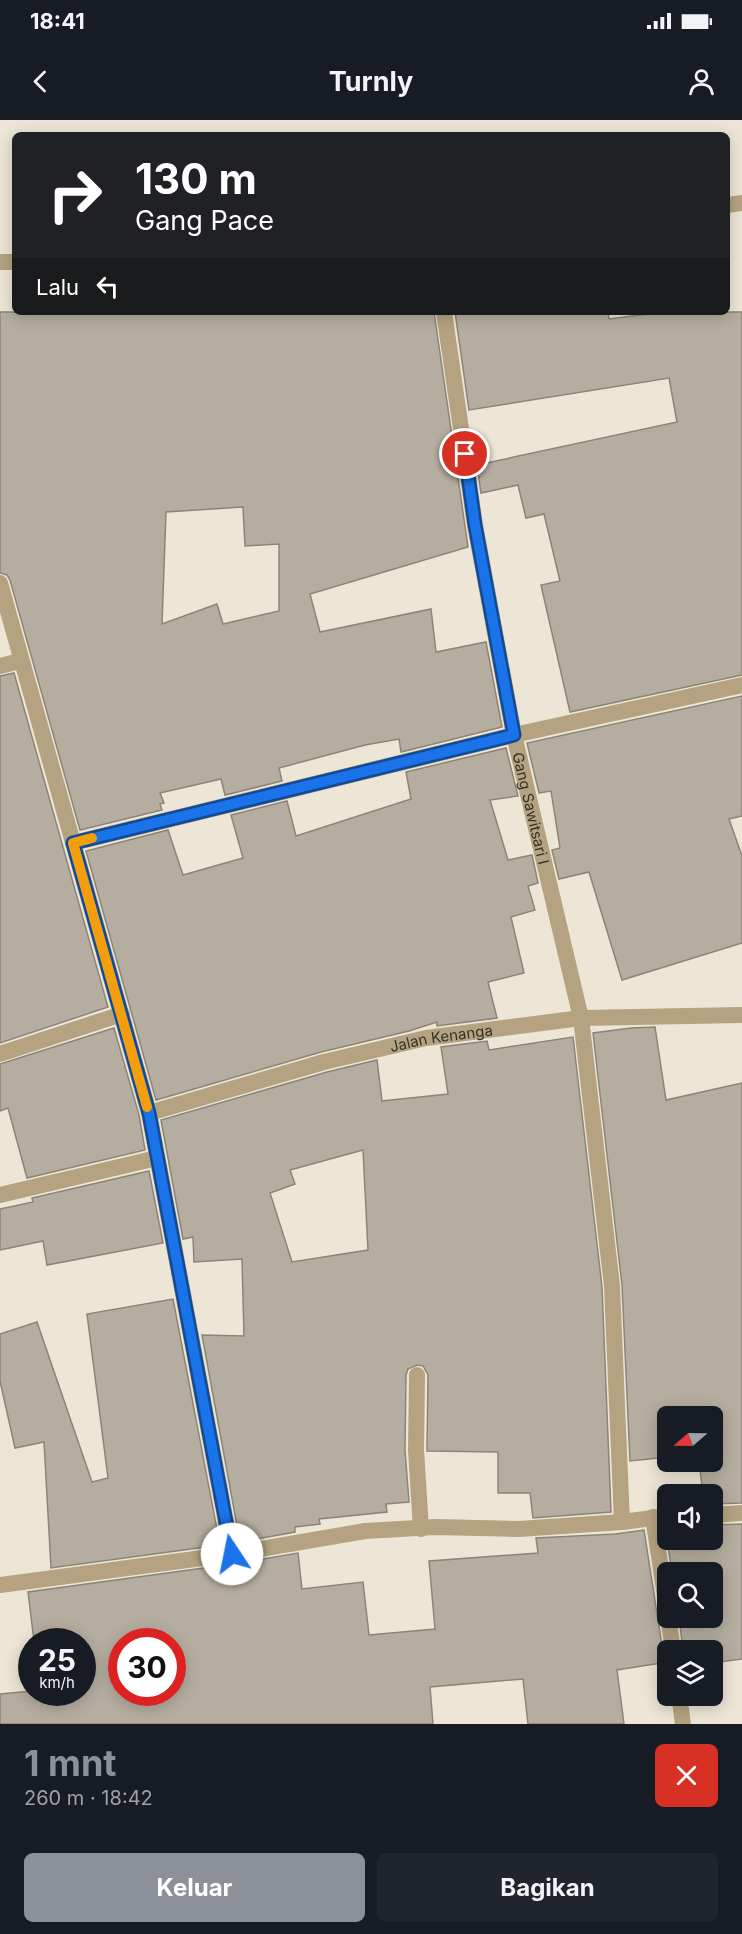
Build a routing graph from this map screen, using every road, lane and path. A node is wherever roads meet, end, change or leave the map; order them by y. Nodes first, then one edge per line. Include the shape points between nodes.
1 (444, 315) edge
2 (0, 583) edge
3 (20, 661) junction
4 (0, 666) edge
5 (742, 685) edge
6 (514, 735) junction
7 (73, 843) junction
8 (122, 1014) junction
9 (742, 1015) edge
10 (581, 1018) junction
11 (0, 1054) edge
12 (149, 1113) junction
13 (157, 1158) junction
14 (0, 1195) edge
15 (417, 1376) dead end
16 (742, 1513) edge
17 (723, 1514) edge
18 (657, 1517) edge
19 (622, 1522) junction
20 (421, 1529) junction
21 (232, 1554) junction
22 (0, 1584) edge
23 (681, 1706) edge
24 (683, 1724) edge

1 - 6 street, Gang Sawitsari I via 475,525
2 - 3 street
3 - 4 street
3 - 7 street
5 - 6 street
6 - 7 street
6 - 10 street, Gang Sawitsari I
7 - 8 street
8 - 11 street
8 - 12 street
9 - 10 street, Jalan Kenanga
10 - 12 street, Jalan Kenanga via 426,1038 324,1062
10 - 19 street, Gang Sawitsari I via 612,1286
12 - 13 street
13 - 14 street
13 - 21 street
15 - 20 street
16 - 17 street
18 - 19 street
19 - 20 street via 519,1529
20 - 21 street via 365,1531
21 - 22 street
23 - 24 street

